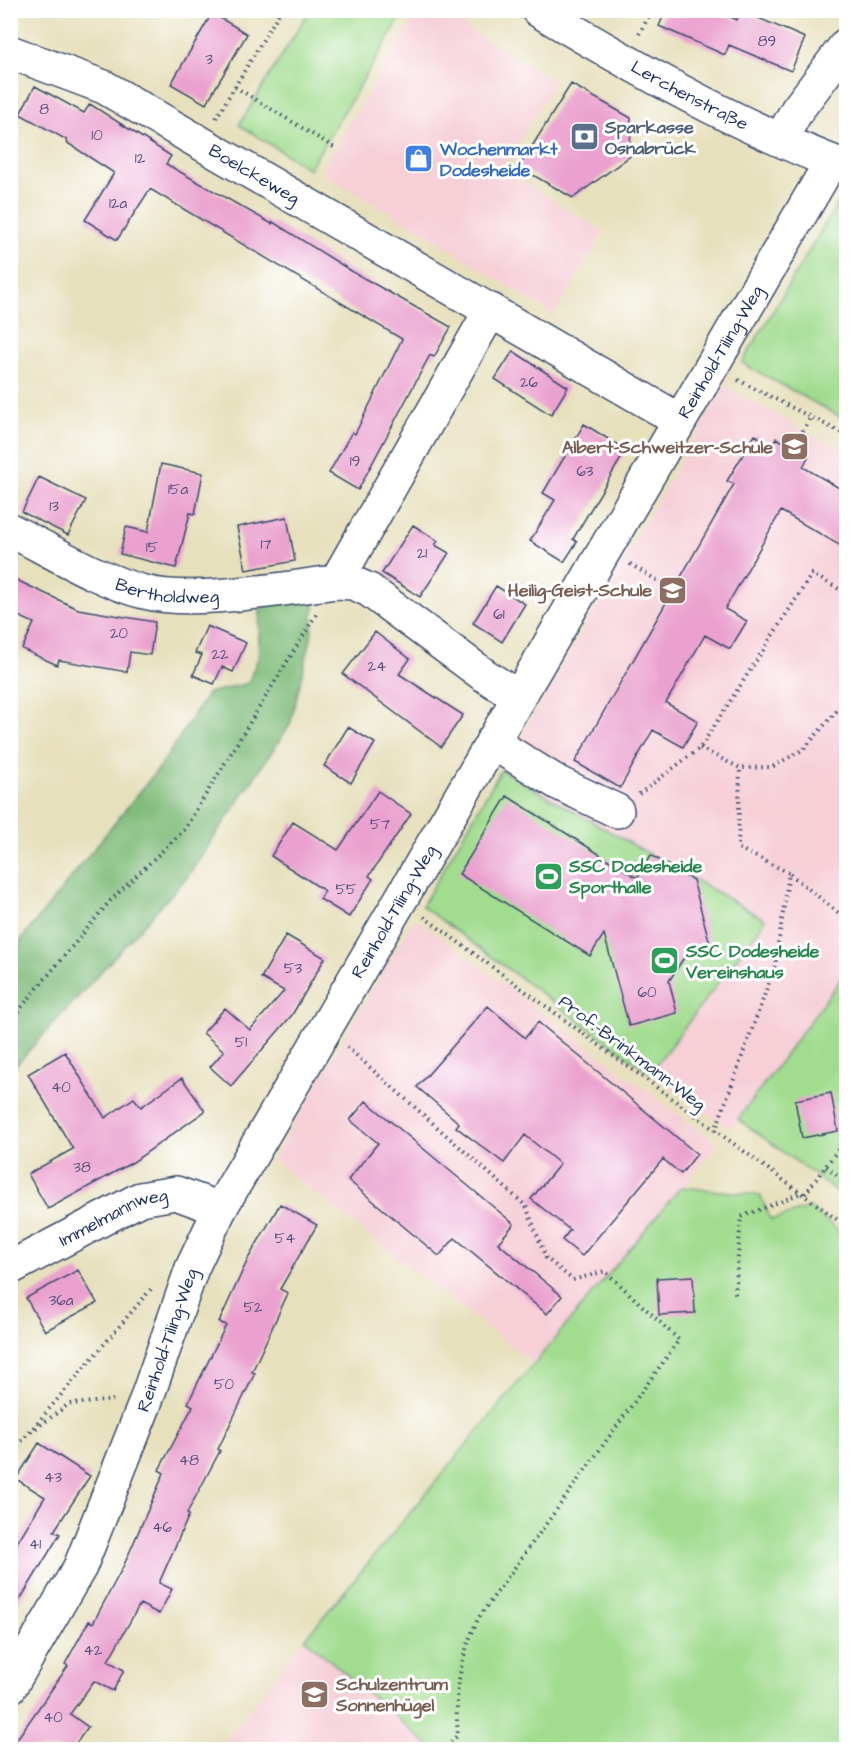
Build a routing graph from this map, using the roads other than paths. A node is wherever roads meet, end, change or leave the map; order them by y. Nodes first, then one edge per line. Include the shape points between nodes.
1 (538, 10) edge
2 (846, 45) edge
3 (10, 52) edge
4 (781, 139) junction
5 (839, 165) edge
6 (491, 310) junction
7 (679, 420) junction
8 (10, 530) edge
9 (336, 582) junction
10 (518, 697) junction
11 (492, 742) junction
12 (617, 811) road end
13 (220, 1209) junction
14 (10, 1268) edge
15 (10, 1687) edge

1 - 4 street, Lerchenstraße via 624,61
2 - 4 street via 797,110
3 - 6 street, Boelckeweg via 104,87
4 - 5 street, Lerchenstraße
5 - 7 street, Reinhold-Tiling-Weg
6 - 7 street, Boelckeweg
6 - 9 street
7 - 10 street, Reinhold-Tiling-Weg
8 - 9 street, Bertholdweg via 144,592 219,595
9 - 10 street, Bertholdweg via 353,583 369,590
10 - 11 street, Reinhold-Tiling-Weg
11 - 12 street via 558,783
11 - 13 street, Reinhold-Tiling-Weg
13 - 14 street, Immelmannweg via 176,1193 140,1199
13 - 15 street, Reinhold-Tiling-Weg via 192,1268 144,1406 80,1567

